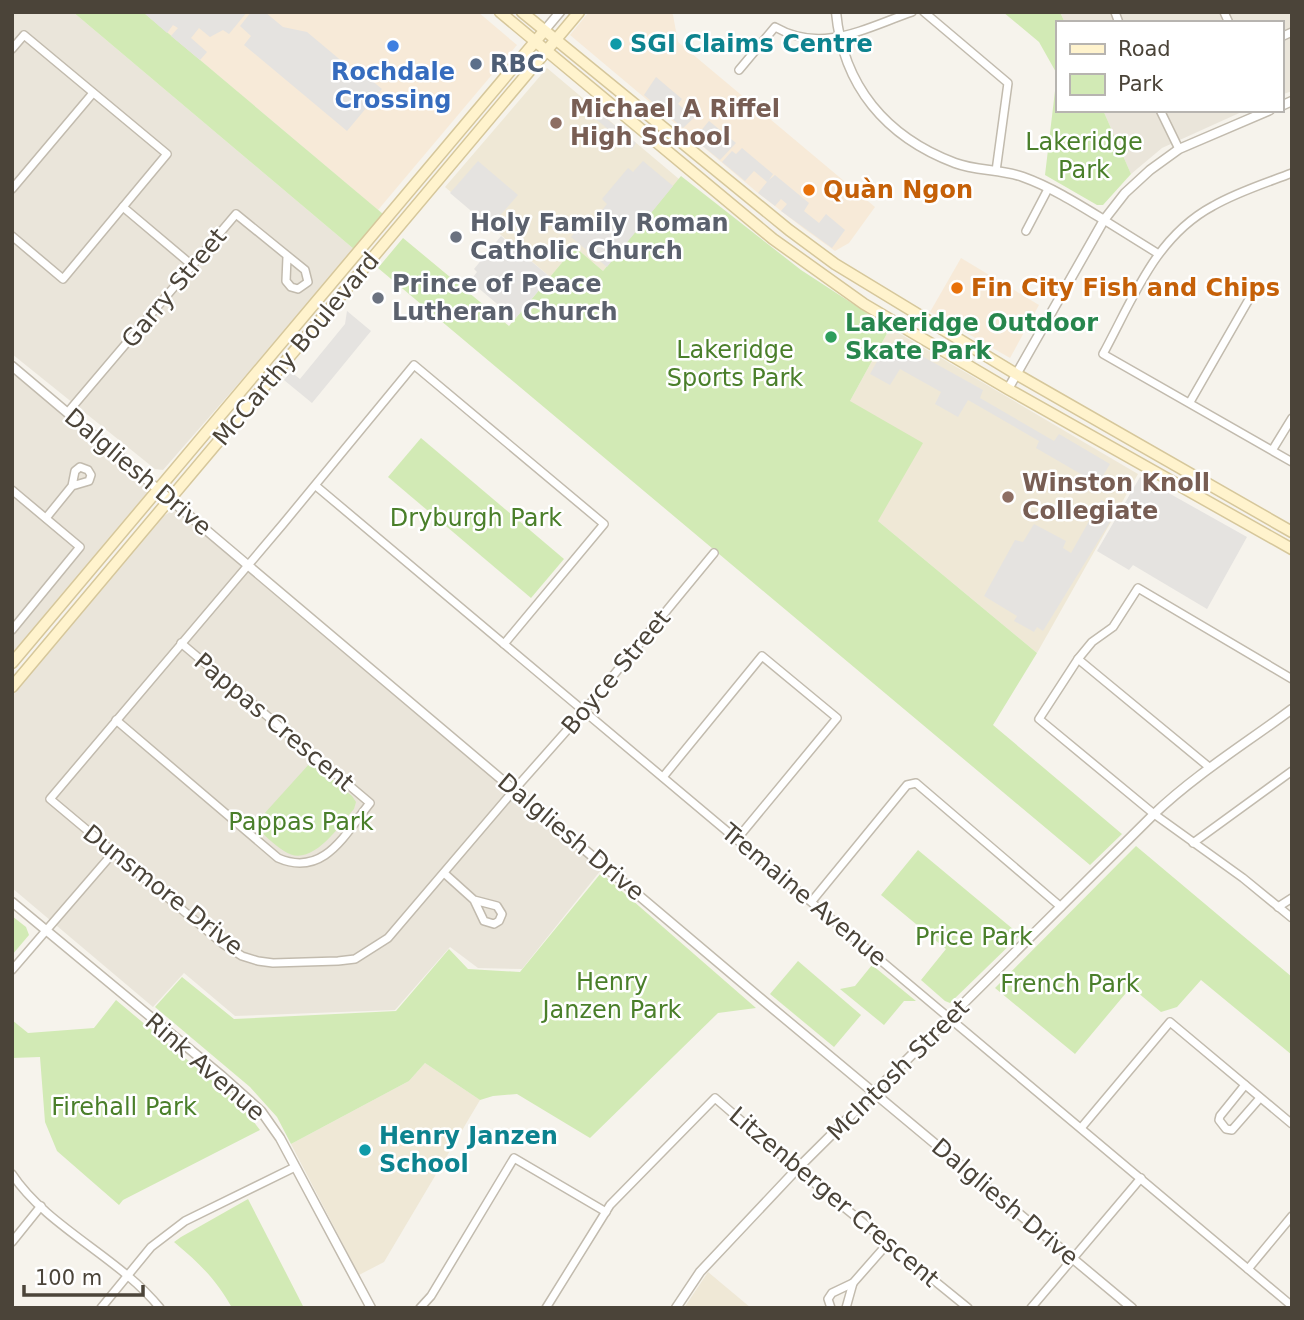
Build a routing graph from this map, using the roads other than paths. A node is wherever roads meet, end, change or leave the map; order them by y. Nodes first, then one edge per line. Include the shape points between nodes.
1 (500, 12) edge
2 (523, 12) edge
3 (560, 12) edge
4 (579, 12) edge
5 (835, 12) edge
6 (912, 12) edge
7 (924, 12) edge
8 (544, 31) junction
9 (838, 37) junction
10 (535, 41) junction
11 (556, 41) junction
12 (12, 49) edge
13 (547, 51) junction
14 (739, 70) dead end
15 (93, 93) junction
16 (1161, 112) edge
17 (1265, 112) edge
18 (1179, 149) junction
19 (996, 170) junction
20 (1292, 173) edge
21 (12, 189) edge
22 (1048, 189) junction
23 (123, 207) junction
24 (1104, 220) junction
25 (1026, 231) dead end
26 (12, 236) edge
27 (1157, 253) junction
28 (287, 257) dead end
29 (193, 266) junction
30 (1248, 301) dead end
31 (12, 366) edge
32 (1016, 374) junction
33 (1008, 389) junction
34 (1190, 402) junction
35 (68, 412) junction
36 (1292, 418) edge
37 (1273, 450) junction
38 (1292, 461) edge
39 (72, 486) dead end
40 (316, 486) junction
41 (159, 488) junction
42 (12, 489) edge
43 (171, 498) junction
44 (46, 518) junction
45 (1292, 532) edge
46 (1292, 549) edge
47 (714, 553) dead end
48 (248, 565) junction
49 (12, 630) edge
50 (181, 643) junction
51 (504, 644) junction
52 (1077, 659) junction
53 (12, 663) edge
54 (1292, 679) edge
55 (12, 687) edge
56 (1292, 709) edge
57 (584, 711) junction
58 (117, 720) junction
59 (1209, 766) junction
60 (1292, 771) edge
61 (663, 777) junction
62 (515, 789) junction
63 (1154, 814) junction
64 (737, 839) junction
65 (1193, 843) junction
66 (113, 853) junction
67 (444, 873) junction
68 (1292, 898) edge
69 (474, 900) dead end
70 (812, 901) junction
71 (12, 902) edge
72 (1061, 907) junction
73 (1278, 907) junction
74 (1292, 918) edge
75 (47, 932) junction
76 (12, 970) edge
77 (950, 1018) junction
78 (1245, 1086) junction
79 (874, 1093) junction
80 (1260, 1098) junction
81 (1292, 1124) edge
82 (1081, 1128) junction
83 (295, 1167) junction
84 (797, 1169) junction
85 (12, 1174) edge
86 (1140, 1178) junction
87 (41, 1206) junction
88 (606, 1212) junction
89 (1292, 1216) edge
90 (12, 1242) edge
91 (889, 1242) junction
92 (1073, 1258) junction
93 (1248, 1269) junction
94 (128, 1275) junction
95 (853, 1283) junction
96 (1292, 1306) edge
97 (101, 1308) edge
98 (160, 1308) edge
99 (371, 1308) edge
100 (419, 1308) edge
101 (546, 1308) edge
102 (676, 1308) edge
103 (831, 1308) edge
104 (846, 1308) edge
105 (968, 1308) edge
106 (1031, 1308) edge
107 (1132, 1308) edge

1 - 10 main road
2 - 8 main road
3 - 8 street, McCarthy Boulevard
4 - 11 main road, McCarthy Boulevard
5 - 9 street
6 - 9 street
7 - 19 street via 1008,83
8 - 10 main road, McCarthy Boulevard
8 - 11 main road
9 - 14 street via 818,40 789,35 775,27
9 - 19 street via 859,88 880,116 917,146 957,164
10 - 13 main road
10 - 41 main road, McCarthy Boulevard
11 - 13 main road, McCarthy Boulevard
11 - 32 main road via 826,257
12 - 15 street via 24,35
13 - 33 main road via 809,267
13 - 43 main road, McCarthy Boulevard
15 - 21 street
15 - 23 street via 167,155
16 - 18 street
17 - 18 street
18 - 24 street via 1125,193
19 - 22 street
20 - 27 street via 1213,205 1186,223
22 - 24 street
22 - 25 street
23 - 26 street via 62,278
23 - 29 street
24 - 27 street
24 - 32 street
27 - 34 street via 1103,354
28 - 29 street, Garry Street via 236,214
29 - 35 street, Garry Street
30 - 34 street
31 - 35 street, Dalgliesh Drive
32 - 33 street
32 - 45 main road
33 - 46 main road
34 - 37 street
35 - 41 street, Dalgliesh Drive
36 - 37 street
37 - 38 street
39 - 44 street
40 - 48 street, Dunsmore Drive
40 - 51 street, Tremaine Avenue
40 - 51 street, Dunsmore Drive via 414,365 604,524
41 - 43 street, Dalgliesh Drive
41 - 53 main road, McCarthy Boulevard
42 - 44 street
43 - 48 street, Dalgliesh Drive
43 - 55 main road, McCarthy Boulevard
44 - 49 street via 80,547
47 - 57 street, Boyce Street
48 - 50 street, Dunsmore Drive
48 - 62 street, Dalgliesh Drive
50 - 58 street, Dunsmore Drive
50 - 58 street, Pappas Crescent via 370,803 328,854 307,863 278,858
51 - 57 street, Tremaine Avenue
52 - 54 street via 1113,627 1138,588
52 - 59 street
52 - 63 street via 1039,719
56 - 59 street, McIntosh Street
57 - 61 street, Tremaine Avenue
57 - 62 street, Boyce Street
58 - 66 street, Dunsmore Drive via 50,799
59 - 63 street, McIntosh Street
60 - 65 street
61 - 64 street, Tremaine Avenue
61 - 64 street via 762,656 828,710 837,718
62 - 67 street, Dunsmore Drive
62 - 79 street, Dalgliesh Drive
63 - 65 street
63 - 72 street, McIntosh Street
64 - 70 street, Tremaine Avenue
65 - 73 street
66 - 67 street, Dunsmore Drive via 223,944 242,956 273,963 355,959 388,938
66 - 75 street
67 - 69 street
68 - 73 street
70 - 72 street via 907,785 916,783
70 - 77 street, Tremaine Avenue
71 - 75 street, Rink Avenue
72 - 77 street, McIntosh Street
73 - 74 street
75 - 76 street
75 - 83 street, Rink Avenue via 261,1111
77 - 79 street, McIntosh Street
77 - 82 street, Tremaine Avenue
78 - 80 street
78 - 80 street via 1220,1116 1222,1125 1232,1130
78 - 82 street via 1170,1022
79 - 84 street, McIntosh Street
79 - 92 street, Dalgliesh Drive
80 - 81 street
82 - 86 street, Tremaine Avenue
83 - 94 street via 185,1221 151,1247
83 - 99 street, Rink Avenue
84 - 88 street, Litzenberger Crescent via 715,1098
84 - 91 street, Litzenberger Crescent
84 - 102 street, McIntosh Street via 700,1272
85 - 87 street
86 - 92 street
86 - 93 street, Tremaine Avenue
87 - 90 street
87 - 94 street
88 - 100 street via 514,1158 431,1296
88 - 101 street, Litzenberger Crescent
89 - 93 street
91 - 95 street
91 - 105 street, Litzenberger Crescent
92 - 106 street
92 - 107 street, Dalgliesh Drive
93 - 96 street, Tremaine Avenue
94 - 97 street
94 - 98 street
95 - 103 street via 832,1293 828,1299
95 - 104 street

